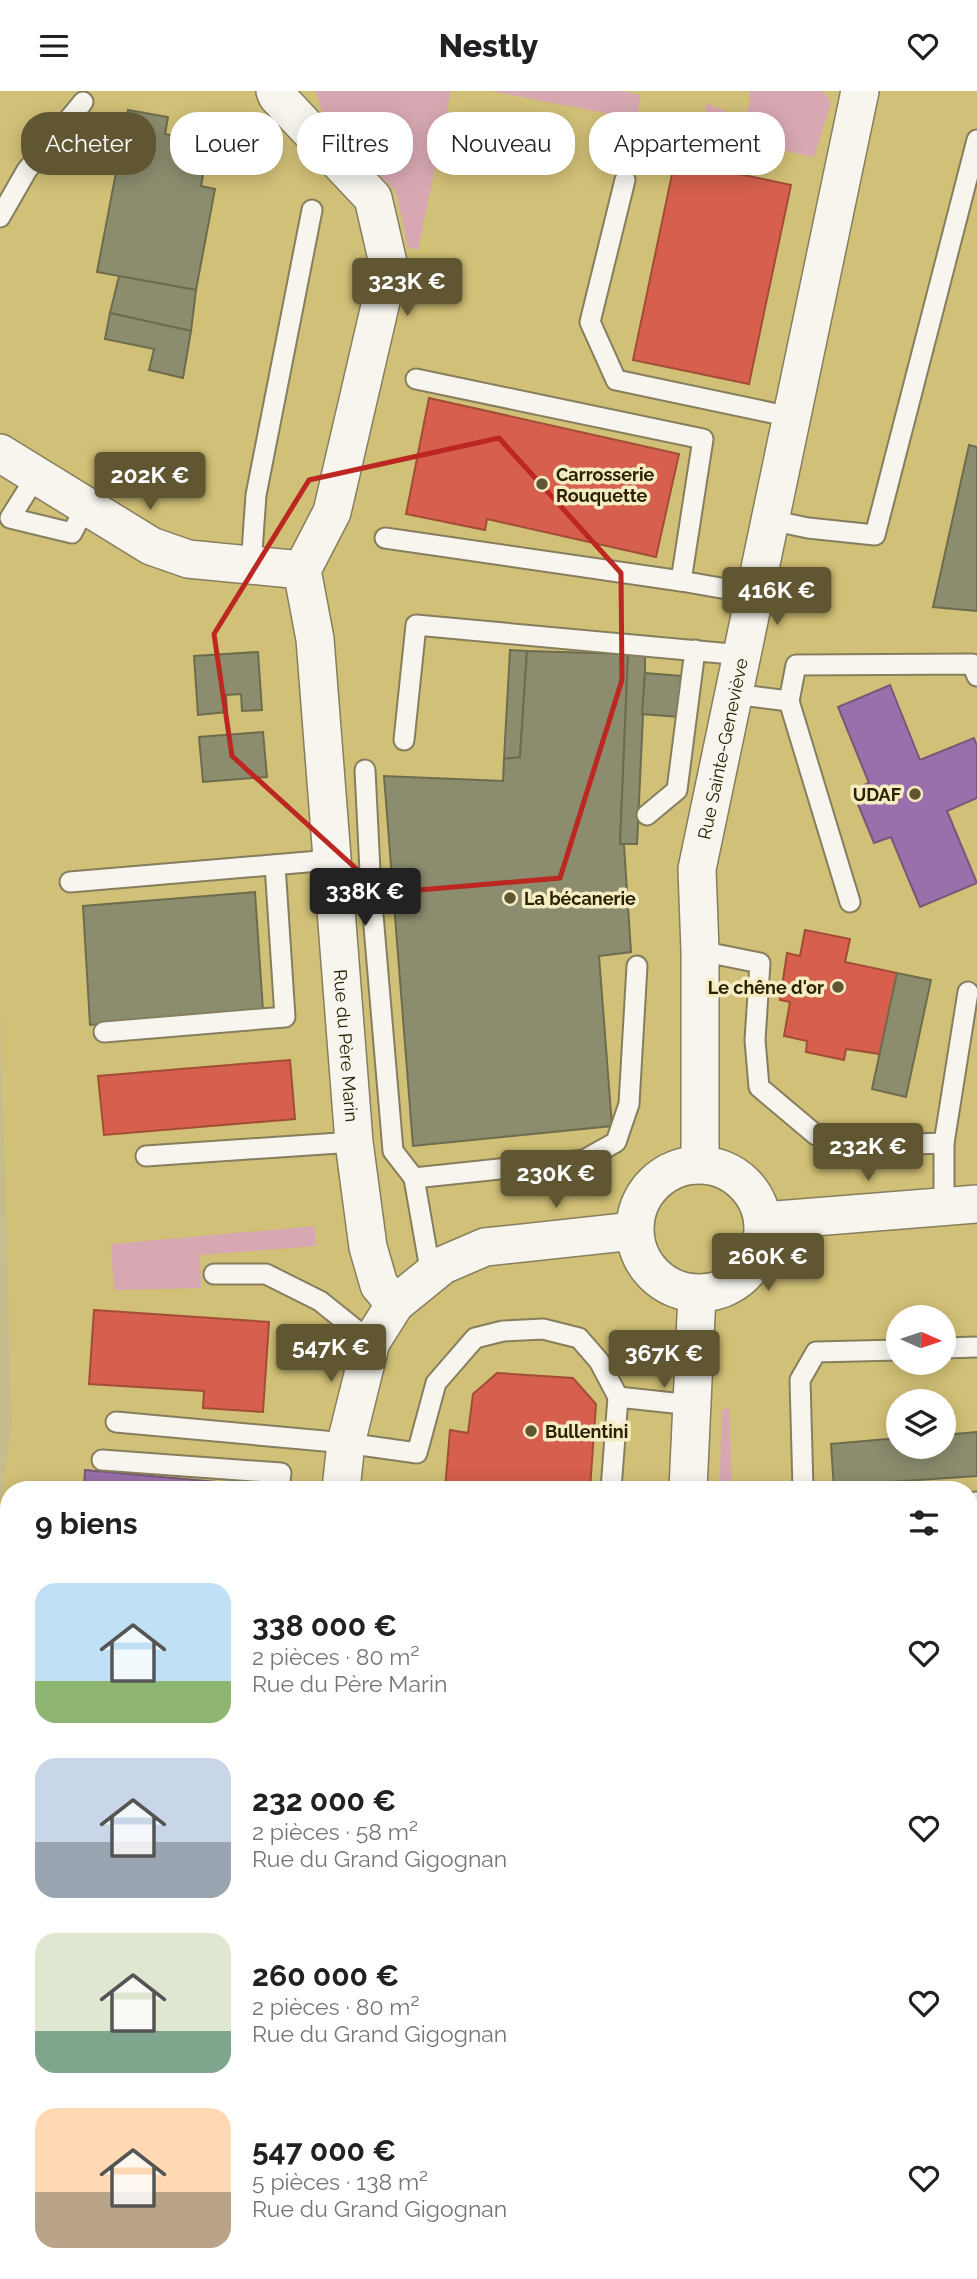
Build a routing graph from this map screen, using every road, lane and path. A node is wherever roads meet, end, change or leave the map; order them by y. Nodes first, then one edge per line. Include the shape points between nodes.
1 (275, 91) edge
2 (860, 91) edge
3 (83, 102) dead end
4 (977, 141) edge
5 (625, 180) dead end
6 (312, 210) dead end
7 (0, 217) edge
8 (416, 379) dead end
9 (791, 417) junction
10 (0, 453) edge
11 (37, 475) junction
12 (86, 506) junction
13 (770, 520) junction
14 (385, 538) dead end
15 (251, 566) junction
16 (302, 571) junction
17 (681, 581) junction
18 (755, 594) junction
19 (695, 650) junction
20 (742, 655) junction
21 (977, 676) edge
22 (734, 694) junction
23 (789, 701) junction
24 (404, 740) dead end
25 (365, 770) dead end
26 (647, 815) dead end
27 (331, 860) junction
28 (275, 865) junction
29 (70, 882) dead end
30 (850, 902) dead end
31 (700, 951) junction
32 (637, 966) dead end
33 (968, 992) dead end
34 (104, 1032) dead end
35 (354, 1142) junction
36 (944, 1143) junction
37 (146, 1156) dead end
38 (699, 1164) junction
39 (414, 1178) junction
40 (960, 1205) edge
41 (764, 1221) junction
42 (635, 1231) junction
43 (214, 1274) dead end
44 (431, 1275) junction
45 (696, 1294) junction
46 (395, 1304) junction
47 (371, 1342) junction
48 (977, 1347) edge
49 (956, 1348) edge
50 (886, 1350) edge
51 (618, 1397) junction
52 (692, 1405) junction
53 (116, 1422) dead end
54 (346, 1443) junction
55 (102, 1460) dead end
56 (280, 1481) edge
57 (342, 1481) edge
58 (612, 1481) edge
59 (688, 1481) edge
60 (803, 1481) edge

1 - 16 street via 373,198 389,267 332,512
2 - 9 street, Rue Sainte-Geneviève
3 - 7 lane via 27,170
4 - 13 lane via 875,535
5 - 9 lane via 590,322 616,380
6 - 15 lane via 256,495
8 - 17 lane via 703,439
9 - 13 street, Rue Sainte-Geneviève
10 - 11 street
11 - 12 street
11 - 12 lane via 10,519 72,533
12 - 15 street via 151,546 188,559
13 - 18 street, Rue Sainte-Geneviève
14 - 17 lane
15 - 16 street
16 - 27 street, Rue du Père Marin via 315,639
17 - 18 lane
18 - 20 street, Rue Sainte-Geneviève
19 - 20 lane
19 - 24 lane via 416,625
19 - 26 lane via 677,790
20 - 22 street, Rue Sainte-Geneviève
21 - 23 lane via 972,664 796,665
22 - 23 lane
22 - 31 street, Rue Sainte-Geneviève via 697,869
23 - 30 lane
25 - 39 lane via 393,1151
27 - 28 lane
27 - 35 street, Rue du Père Marin
28 - 29 lane
28 - 34 lane via 285,1017
31 - 36 lane via 760,963 755,1040 759,1087 816,1135 857,1146
31 - 38 street, Rue Sainte-Geneviève
32 - 39 lane via 629,1104 616,1142 584,1160
33 - 36 lane
35 - 37 lane
35 - 46 street, Rue du Père Marin via 369,1247 379,1285
36 - 40 lane
38 - 41 street via 730,1171 753,1192
38 - 42 street via 674,1169 653,1184 639,1205
39 - 44 lane
40 - 41 street
41 - 45 street via 761,1249 747,1273 724,1289
42 - 44 street via 485,1247
42 - 45 street via 640,1254 653,1275 673,1289
43 - 47 lane via 266,1274 320,1301
44 - 46 street
45 - 52 street
46 - 47 street
47 - 54 street
48 - 49 lane
50 - 60 lane via 816,1352 800,1380
51 - 52 lane
51 - 54 lane via 599,1361 579,1338 543,1329 503,1331 475,1338 436,1383 417,1454
51 - 58 lane
52 - 59 street
53 - 54 lane
54 - 57 street
55 - 56 lane via 281,1473

